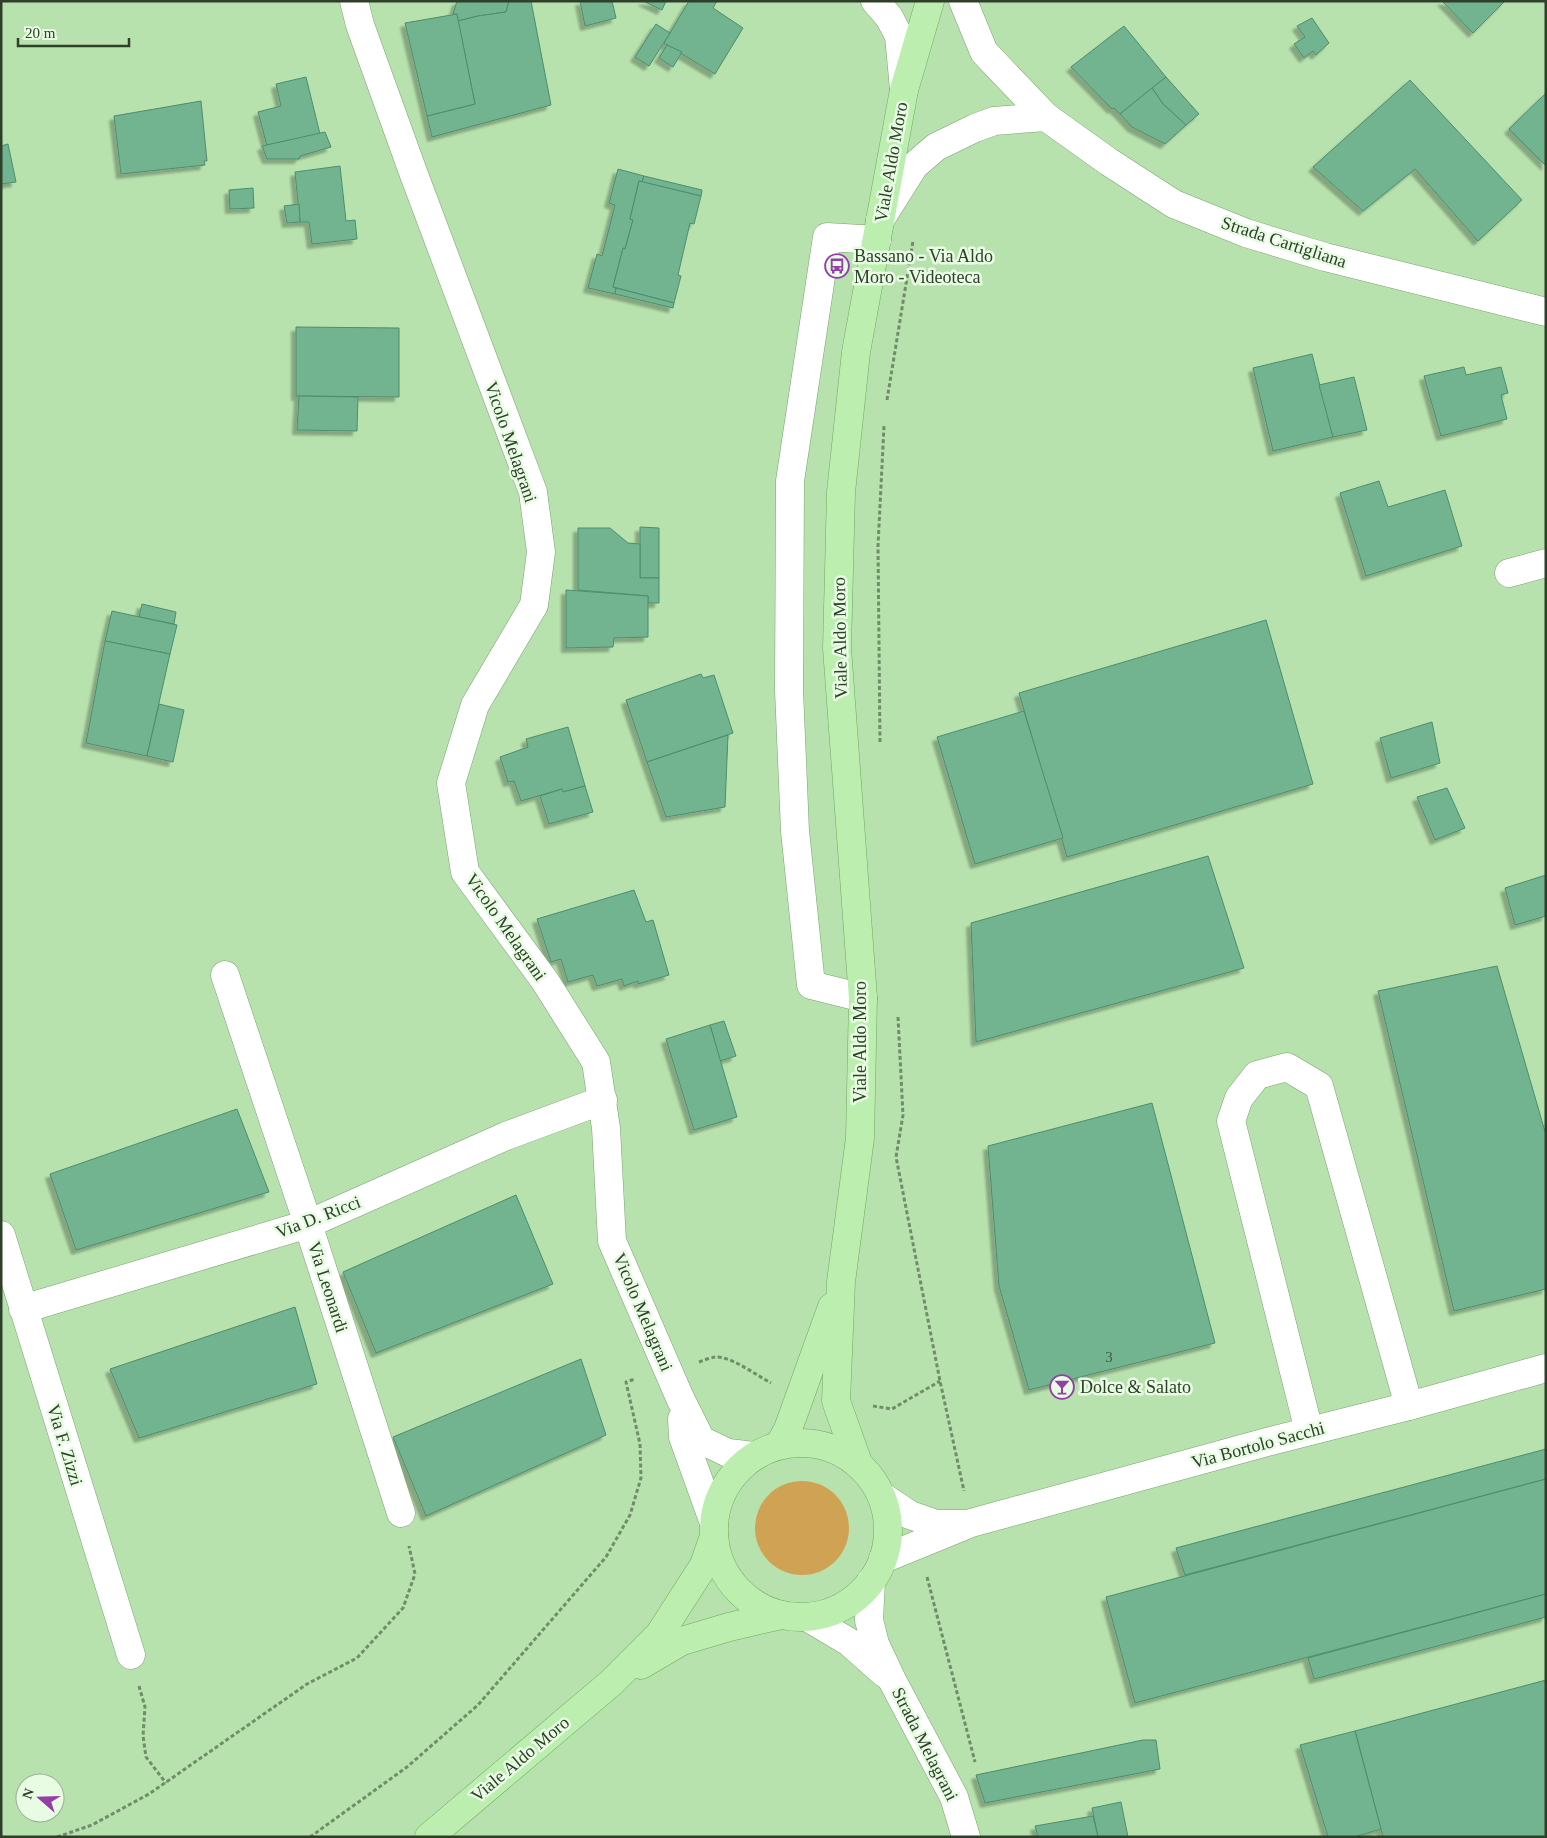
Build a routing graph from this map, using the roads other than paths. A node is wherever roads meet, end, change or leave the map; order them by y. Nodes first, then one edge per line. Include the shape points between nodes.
1 (354, 1) edge
2 (874, 1) edge
3 (930, 1) edge
4 (963, 1) edge
5 (904, 90) junction
6 (1046, 116) junction
7 (878, 230) junction
8 (1546, 312) edge
9 (1546, 563) edge
10 (1509, 573) dead end
11 (225, 975) dead end
12 (863, 998) junction
13 (603, 1100) junction
14 (308, 1224) junction
15 (1, 1235) edge
16 (841, 1282) junction
17 (23, 1309) junction
18 (1546, 1368) edge
19 (680, 1398) junction
20 (1408, 1406) junction
21 (1309, 1431) junction
22 (779, 1446) junction
23 (754, 1456) junction
24 (858, 1463) junction
25 (883, 1497) junction
26 (401, 1514) road end
27 (971, 1523) junction
28 (714, 1529) junction
29 (877, 1570) junction
30 (794, 1616) junction
31 (131, 1655) road end
32 (892, 1680) junction
33 (612, 1682) junction
34 (429, 1837) edge
35 (966, 1837) edge

1 - 13 street, Vicolo Melagrani via 412,172 532,492 541,552 534,605 475,705 451,783 465,872 544,981 596,1062
2 - 5 street via 889,17 899,36
3 - 5 main road, Viale Aldo Moro
4 - 6 street, Strada Cartigliana via 984,52
5 - 7 main road, Viale Aldo Moro
6 - 7 street via 994,121 936,147 914,166
6 - 8 street, Strada Cartigliana via 1174,204 1246,233 1325,257
7 - 12 main road, Viale Aldo Moro via 856,352 841,492 837,648
7 - 12 street via 827,237 790,481 789,690 795,831 811,985
9 - 10 street
11 - 14 street, Via Leonardi
12 - 16 main road, Viale Aldo Moro via 860,1138
13 - 14 street, Via D. Ricci via 506,1136
13 - 19 street, Vicolo Melagrani via 612,1241
14 - 17 street, Via D. Ricci
14 - 26 street, Via Leonardi
15 - 17 street, Via F. Zizzi
16 - 22 main road, Viale Aldo Moro
16 - 24 main road, Viale Aldo Moro via 836,1401
17 - 31 street, Via F. Zizzi
18 - 20 street, Via Bortolo Sacchi
19 - 23 street, Vicolo Melagrani via 702,1440 728,1454
19 - 28 street, Vicolo Melagrani via 683,1437
20 - 21 street, Via Bortolo Sacchi
20 - 21 street via 1320,1086 1287,1067 1257,1075 1239,1098 1231,1121
21 - 27 street, Via Bortolo Sacchi
22 - 23 main road, Viale Aldo Moro
22 - 24 main road, Viale Aldo Moro via 807,1443 834,1449
23 - 28 main road, Viale Aldo Moro via 734,1474 721,1497
24 - 25 main road, Viale Aldo Moro
25 - 27 street, Via Bortolo Sacchi via 910,1515 936,1524
25 - 29 main road, Viale Aldo Moro via 889,1539
27 - 29 street, Via Bortolo Sacchi
28 - 30 main road, Viale Aldo Moro via 719,1557 728,1577 742,1594 761,1607
28 - 33 main road, Viale Aldo Moro via 704,1565 659,1635
29 - 30 main road, Viale Aldo Moro via 859,1596 843,1606 825,1614
29 - 32 street, Strada Melagrani via 869,1620 875,1644
30 - 32 street, Strada Melagrani via 849,1642
30 - 33 main road, Viale Aldo Moro via 729,1627 682,1641
32 - 35 street, Strada Melagrani via 954,1797
33 - 34 main road, Viale Aldo Moro

